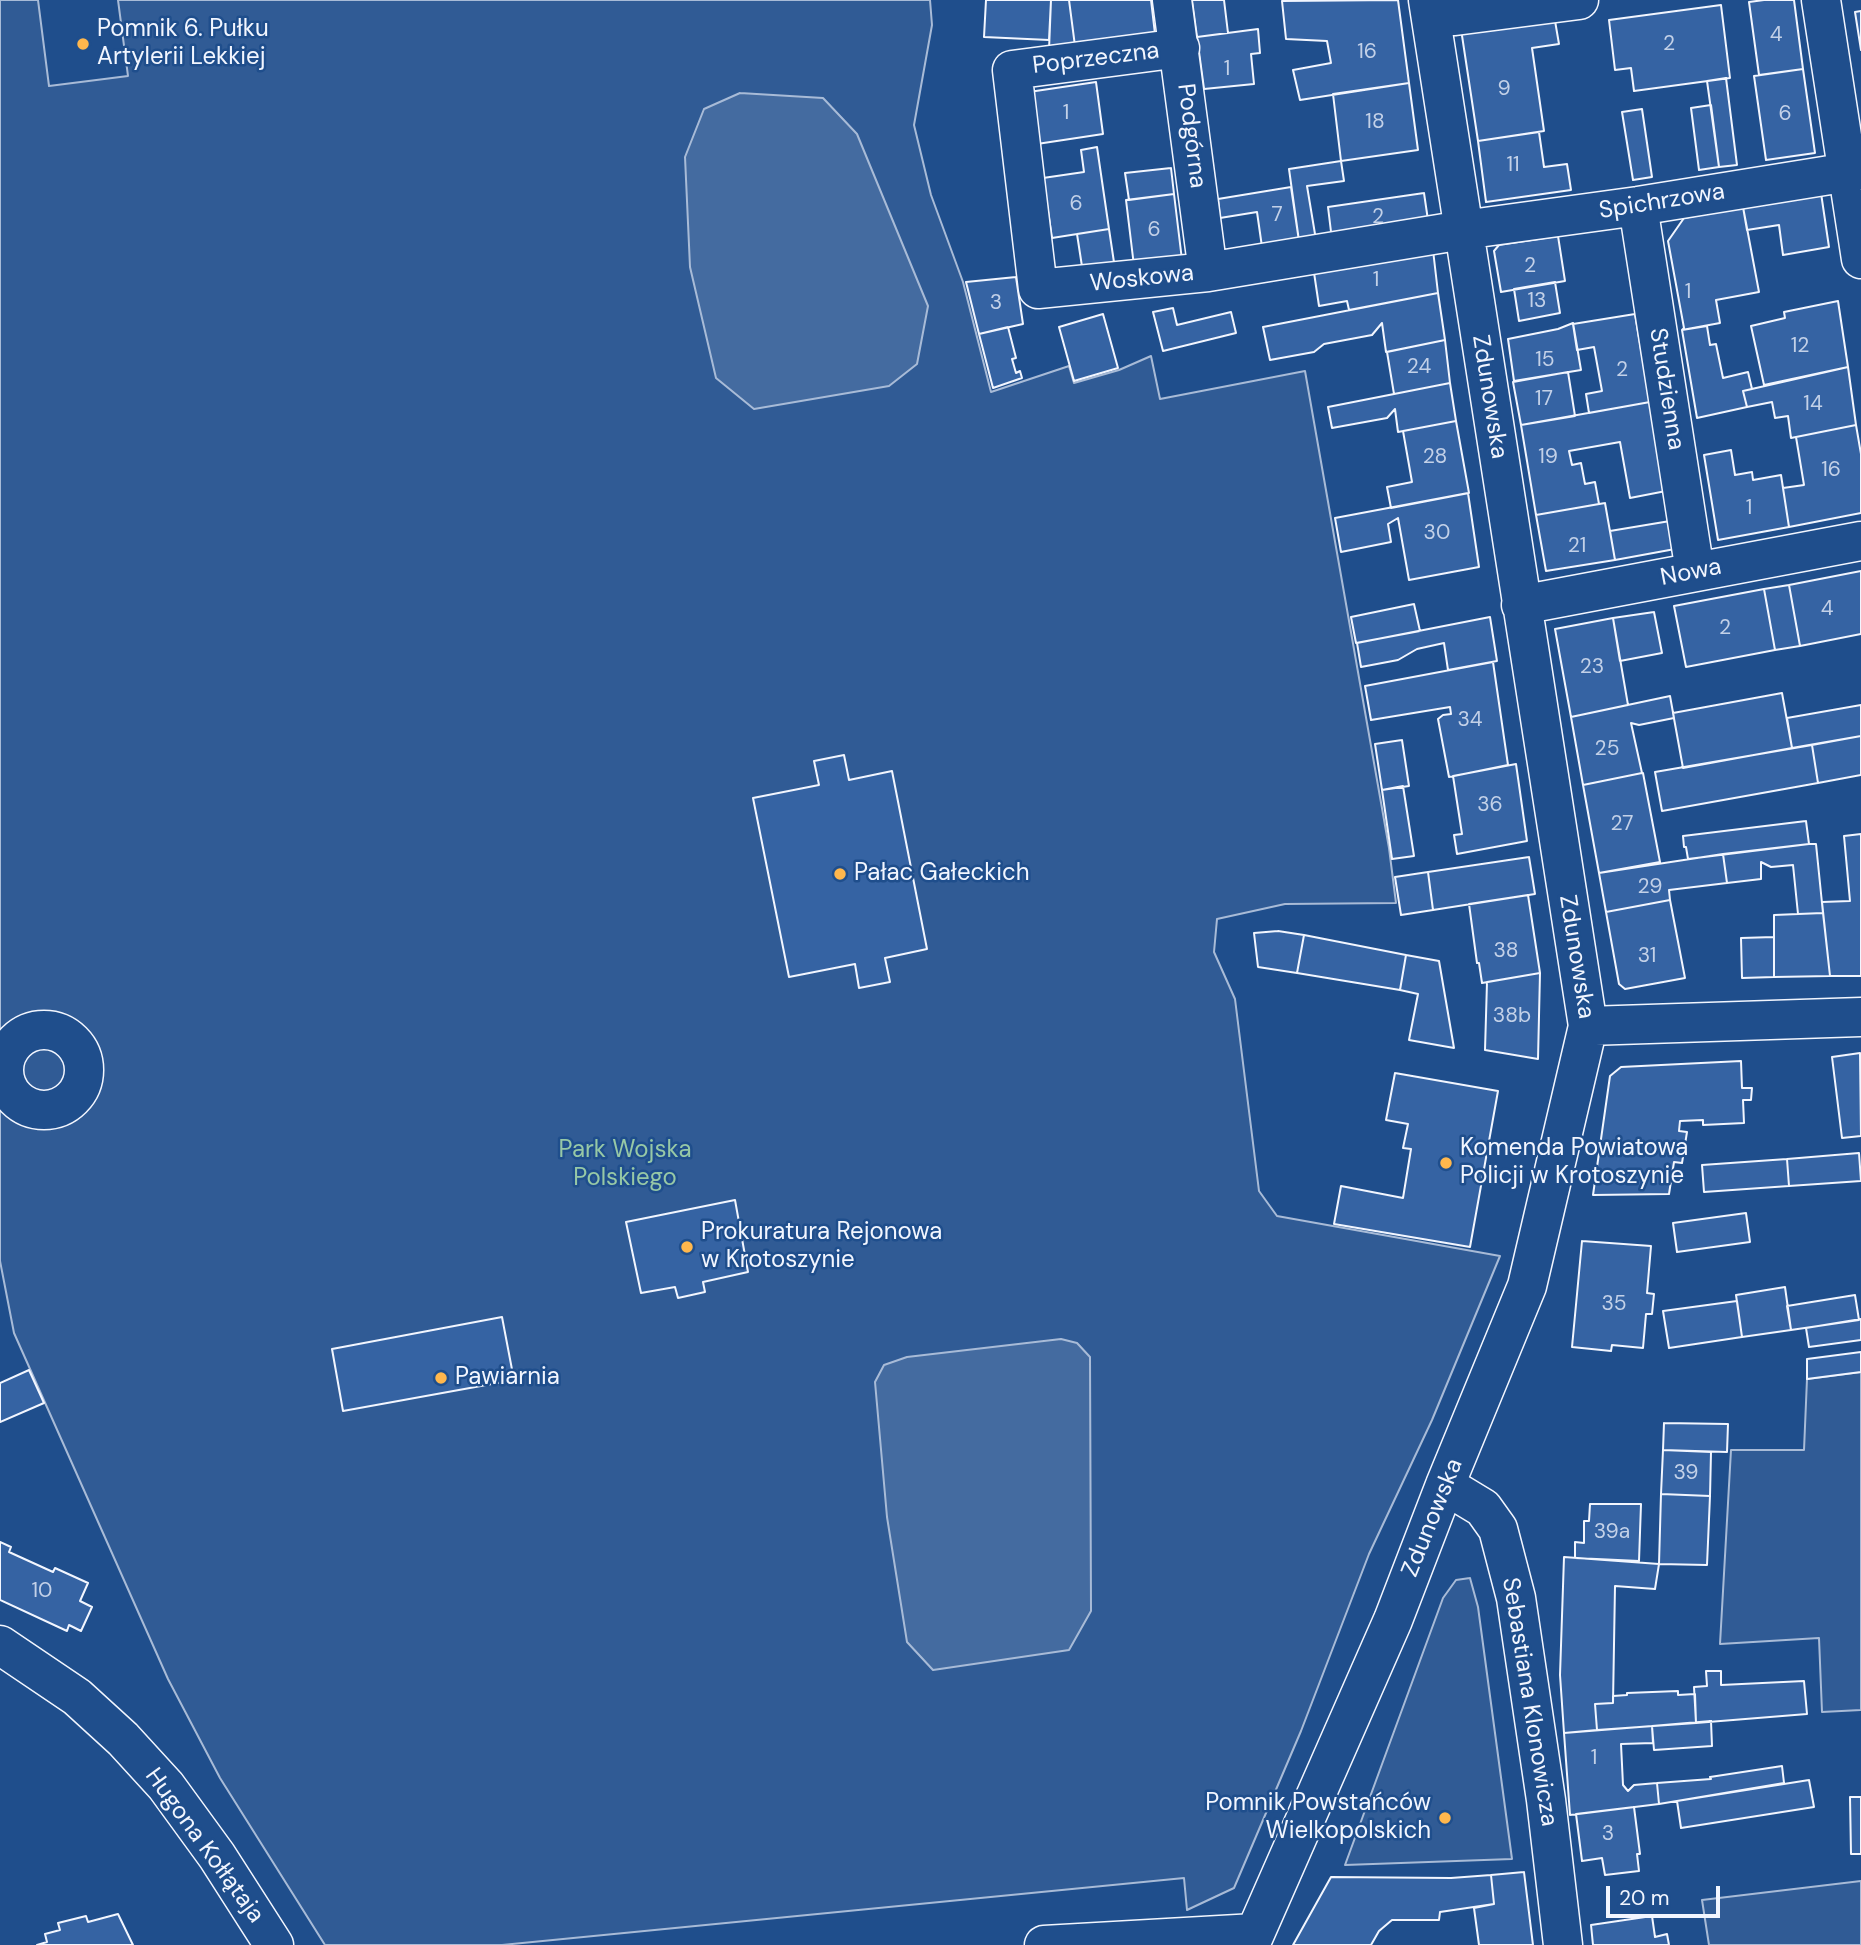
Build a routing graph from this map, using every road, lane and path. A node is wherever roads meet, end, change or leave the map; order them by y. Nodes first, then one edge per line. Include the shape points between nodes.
1 (1172, 0) edge
2 (1580, 0) edge
3 (1821, 0) edge
4 (1441, 8) edge
5 (1180, 48) junction
6 (1012, 70) joint
7 (1854, 171) edge
8 (1638, 206) junction
9 (1463, 230) junction
10 (1861, 259) edge
11 (1208, 272) junction
12 (1861, 541) edge
13 (1695, 572) junction
14 (1521, 605) junction
15 (1861, 1017) edge
16 (1588, 1026) junction
17 (1445, 1485) junction
18 (0, 1645) edge
19 (1253, 1939) edge
20 (274, 1945) edge
21 (1044, 1945) edge
22 (1563, 1945) edge

1 - 5 street, Podgórna
2 - 4 street
3 - 7 street
4 - 9 street, Zdunowska
5 - 6 street, Poprzeczna
5 - 11 street, Podgórna
6 - 11 street, Woskowa via 1038,289
7 - 8 street, Spichrzowa
7 - 10 street
8 - 9 street, Spichrzowa
8 - 13 street, Studzienna
9 - 11 street, Woskowa
9 - 14 street, Zdunowska
12 - 13 street, Nowa
13 - 14 street, Nowa
14 - 16 street, Zdunowska
15 - 16 street
16 - 17 street, Zdunowska via 1527,1286
17 - 19 street, Zdunowska via 1393,1620
17 - 22 street, Sebastiana Klonowicza via 1483,1508 1498,1529 1516,1598
18 - 20 street, Hugona Kołłątaja via 77,1697 166,1786
19 - 21 street

